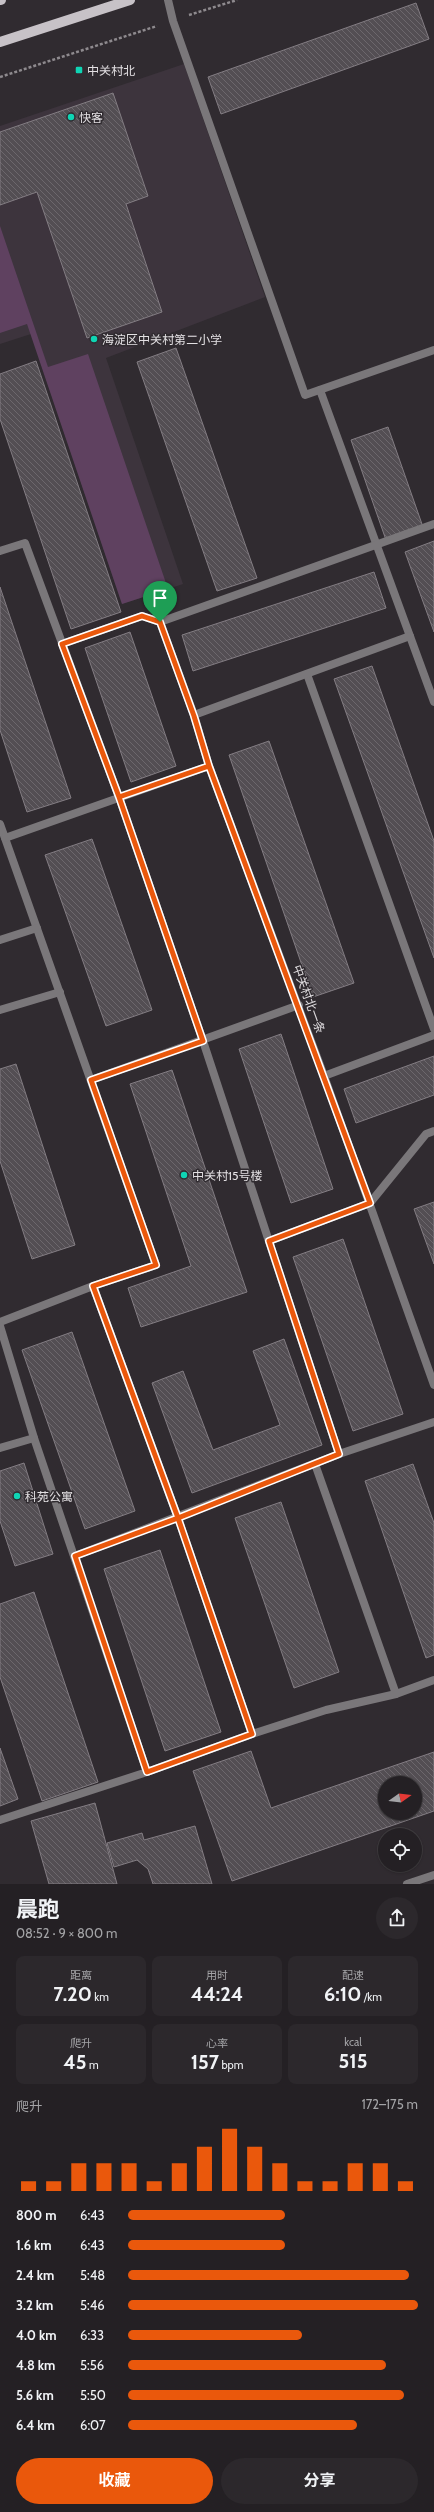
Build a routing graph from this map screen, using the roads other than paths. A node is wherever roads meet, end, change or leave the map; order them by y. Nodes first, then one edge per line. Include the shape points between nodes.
1 (130, 0) edge
2 (168, 0) edge
3 (0, 42) edge
4 (434, 350) edge
5 (320, 390) junction
6 (434, 524) edge
7 (377, 544) junction
8 (0, 551) edge
9 (160, 622) junction
10 (410, 636) junction
11 (62, 644) junction
12 (307, 674) junction
13 (434, 702) edge
14 (194, 716) junction
15 (209, 766) junction
16 (119, 797) junction
17 (0, 824) edge
18 (5, 838) junction
19 (37, 928) junction
20 (0, 940) edge
21 (60, 992) junction
22 (299, 1005) junction
23 (0, 1010) edge
24 (434, 1029) edge
25 (434, 1036) edge
26 (203, 1041) junction
27 (324, 1076) junction
28 (91, 1080) junction
29 (434, 1131) edge
30 (370, 1203) junction
31 (269, 1241) junction
32 (93, 1286) junction
33 (0, 1322) edge
34 (0, 1326) edge
35 (434, 1386) edge
36 (434, 1422) edge
37 (34, 1438) junction
38 (0, 1448) edge
39 (339, 1454) junction
40 (315, 1464) junction
41 (178, 1518) junction
42 (75, 1556) junction
43 (434, 1680) edge
44 (396, 1694) junction
45 (252, 1734) junction
46 (147, 1772) junction
47 (0, 1820) edge
48 (434, 1875) edge
49 (407, 1884) edge

1 - 3 main road
2 - 5 street via 173,21 305,395
4 - 5 street
5 - 7 street
6 - 7 street
7 - 9 street
7 - 10 street
8 - 11 street via 24,543
9 - 11 street via 142,616
9 - 14 street, 中关村北一条
10 - 12 street
10 - 13 street
11 - 16 street
12 - 14 street
12 - 24 street
14 - 15 street, 中关村北一条
15 - 16 street
15 - 22 street, 中关村北一条
16 - 18 street
16 - 26 street
17 - 18 street
18 - 19 street
19 - 20 street
19 - 21 street
21 - 23 street
21 - 28 street
22 - 26 street
22 - 27 street, 中关村北一条
25 - 27 street
26 - 28 street
26 - 31 street
27 - 30 street, 中关村北一条
28 - 32 street via 156,1265
29 - 30 street via 426,1134
30 - 31 street
30 - 35 street, 中关村北一条
31 - 39 street
32 - 33 street
32 - 41 street
34 - 37 street
36 - 39 street
37 - 38 street
37 - 42 street
39 - 40 street
40 - 41 street
40 - 44 street
41 - 42 street
41 - 45 street
42 - 46 street
43 - 44 street
44 - 45 street via 326,1710
45 - 46 street
46 - 47 street
48 - 49 street

